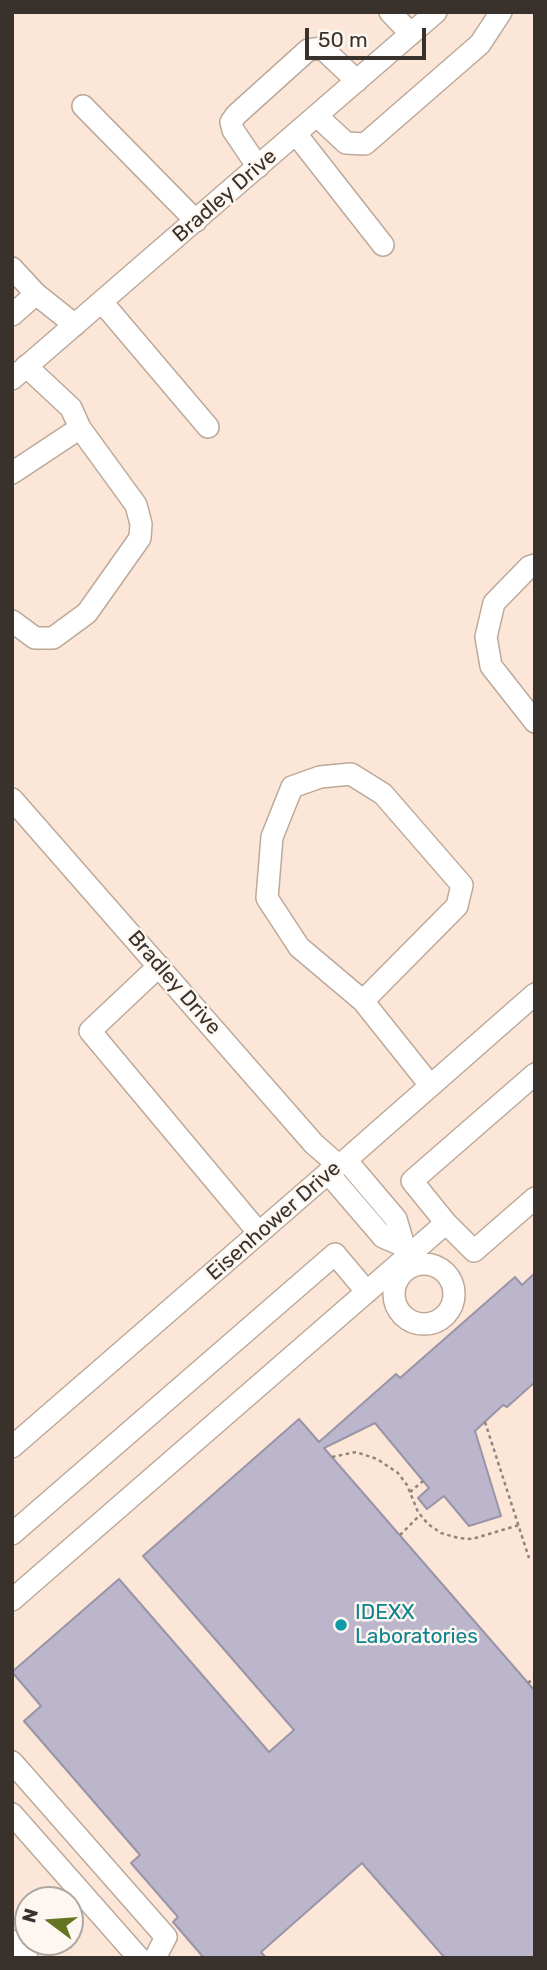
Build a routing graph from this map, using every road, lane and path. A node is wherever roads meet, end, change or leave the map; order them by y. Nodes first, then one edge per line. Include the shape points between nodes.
1 (390, 12) edge
2 (436, 12) edge
3 (501, 12) edge
4 (411, 34) junction
5 (357, 81) junction
6 (83, 106) dead end
7 (317, 116) junction
8 (296, 134) junction
9 (258, 167) junction
10 (196, 221) junction
11 (383, 245) dead end
12 (12, 268) edge
13 (36, 294) junction
14 (102, 302) junction
15 (12, 315) edge
16 (75, 325) junction
17 (19, 373) edge
18 (208, 427) dead end
19 (80, 428) junction
20 (12, 473) edge
21 (535, 565) edge
22 (12, 621) edge
23 (535, 722) edge
24 (12, 799) edge
25 (159, 966) junction
26 (535, 994) edge
27 (363, 1001) junction
28 (535, 1074) edge
29 (430, 1085) junction
30 (337, 1166) junction
31 (535, 1198) edge
32 (446, 1223) junction
33 (259, 1233) junction
34 (411, 1255) junction
35 (367, 1292) junction
36 (485, 1422) dead end
37 (12, 1447) edge
38 (332, 1457) dead end
39 (423, 1481) dead end
40 (410, 1493) junction
41 (421, 1515) junction
42 (519, 1525) junction
43 (12, 1534) edge
44 (400, 1535) dead end
45 (529, 1558) dead end
46 (12, 1600) edge
47 (535, 1677) edge
48 (528, 1683) dead end
49 (12, 1762) edge
50 (12, 1814) edge
51 (12, 1941) edge
52 (27, 1958) edge
53 (139, 1958) edge
54 (155, 1958) edge

1 - 4 street
2 - 4 street, Bradley Drive
3 - 7 street via 481,44 365,144 346,143
4 - 5 street, Bradley Drive
5 - 7 street, Bradley Drive
5 - 9 street via 322,48 308,50 231,122
6 - 10 street
7 - 8 street, Bradley Drive
8 - 9 street, Bradley Drive
8 - 11 street
9 - 10 street, Bradley Drive
10 - 14 street, Bradley Drive
12 - 13 street
13 - 15 street
13 - 16 street
14 - 16 street, Bradley Drive
14 - 18 street
16 - 17 street, Bradley Drive
17 - 19 street via 71,408
19 - 20 street
19 - 22 street via 136,505 141,538 87,613 53,638 35,638
21 - 23 street via 494,603 486,637 491,666
24 - 25 street, Bradley Drive
25 - 30 street, Bradley Drive
25 - 33 street via 90,1031
26 - 29 street, Eisenhower Drive
27 - 27 street via 457,906 462,885 383,794 351,774 320,777 292,787 272,837 267,898 299,947
27 - 29 street
28 - 32 street via 412,1181
29 - 30 street, Eisenhower Drive
30 - 33 street, Eisenhower Drive
30 - 34 street, Bradley Drive via 396,1219
31 - 32 street via 474,1251
32 - 34 street
33 - 37 street, Eisenhower Drive
34 - 35 street
35 - 43 street via 335,1254
35 - 46 street
36 - 42 path
38 - 40 path via 356,1452 377,1459 398,1473
39 - 40 path
40 - 41 path
41 - 42 path via 441,1533 458,1538 471,1539
41 - 44 path
42 - 45 path
47 - 48 path
49 - 54 street via 166,1937
50 - 53 street
51 - 52 street

